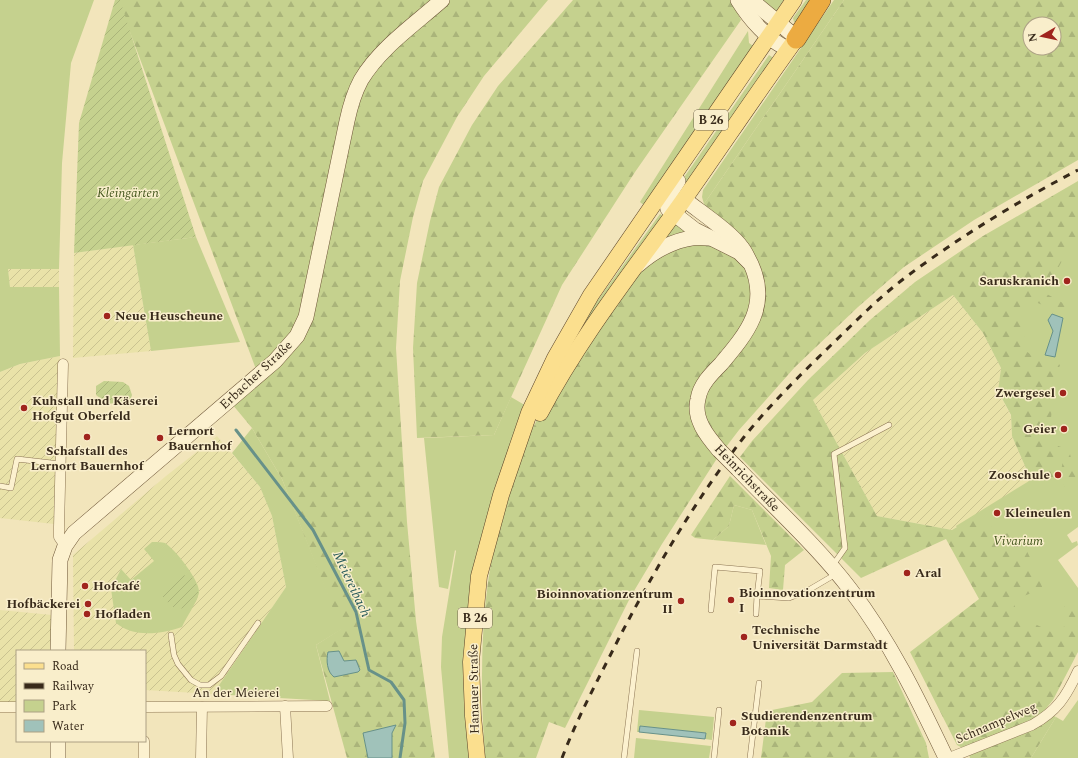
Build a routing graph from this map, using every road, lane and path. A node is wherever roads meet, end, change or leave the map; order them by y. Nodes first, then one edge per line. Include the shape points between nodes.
1 (442, 0) edge
2 (738, 0) edge
3 (751, 0) edge
4 (794, 0) edge
5 (802, 0) edge
6 (821, 0) edge
7 (782, 36) junction
8 (672, 194) junction
9 (673, 214) junction
10 (709, 238) junction
11 (749, 262) junction
12 (632, 271) junction
13 (63, 364) dead end
14 (889, 425) dead end
15 (60, 464) junction
16 (506, 480) junction
17 (0, 486) edge
18 (65, 546) junction
19 (834, 570) junction
20 (757, 596) junction
21 (711, 610) dead end
22 (756, 614) dead end
23 (258, 623) dead end
24 (171, 635) dead end
25 (58, 650) edge
26 (637, 651) dead end
27 (1078, 671) edge
28 (759, 683) dead end
29 (285, 706) junction
30 (327, 706) dead end
31 (0, 707) edge
32 (16, 707) edge
33 (146, 707) edge
34 (202, 707) junction
35 (719, 710) dead end
36 (58, 742) edge
37 (144, 742) edge
38 (58, 758) edge
39 (144, 758) edge
40 (202, 758) edge
41 (288, 758) edge
42 (477, 758) edge
43 (624, 758) edge
44 (714, 758) edge
45 (750, 758) edge
46 (946, 758) edge
47 (949, 758) edge

1 - 18 main road, Erbacher Straße via 378,58 355,92 306,317 297,336 264,370 74,533
2 - 7 main road via 746,12
3 - 7 main road
4 - 7 main road, B 26
5 - 7 main road
6 - 7 highway, B 26
7 - 8 main road, B 26
7 - 8 main road, B 26
8 - 9 main road, B 26
8 - 11 main road, Heinrichstraße via 737,241
8 - 16 main road, B 26 via 614,260 570,331 529,413
9 - 10 main road
9 - 12 main road, B 26
10 - 11 main road via 740,252
10 - 12 main road via 690,238 674,242 641,262
11 - 19 main road, Heinrichstraße, bridge via 758,286 754,318 746,334 706,380 698,398 700,422 719,450
12 - 16 main road, B 26 via 557,381
13 - 15 street
14 - 19 lane via 834,454 845,548
15 - 17 lane via 17,459 11,488
15 - 18 street via 59,534
16 - 42 main road, Hanauer Straße / B 26 via 480,576 471,662 472,716
18 - 25 main road, Erbacher Straße via 59,565
19 - 20 lane via 807,591 789,598
19 - 46 main road, Heinrichstraße via 857,598 894,653
20 - 21 lane via 760,571 715,567
20 - 22 lane
23 - 24 lane via 221,676 209,685 200,685 191,680 178,664
26 - 43 lane
27 - 47 street, Schnampelweg via 1060,704 1045,718
28 - 45 lane
29 - 30 street, An der Meierei
29 - 34 street, An der Meierei
29 - 41 street
31 - 32 street
33 - 34 street, An der Meierei
34 - 40 street
35 - 44 lane
36 - 38 main road
37 - 39 street

